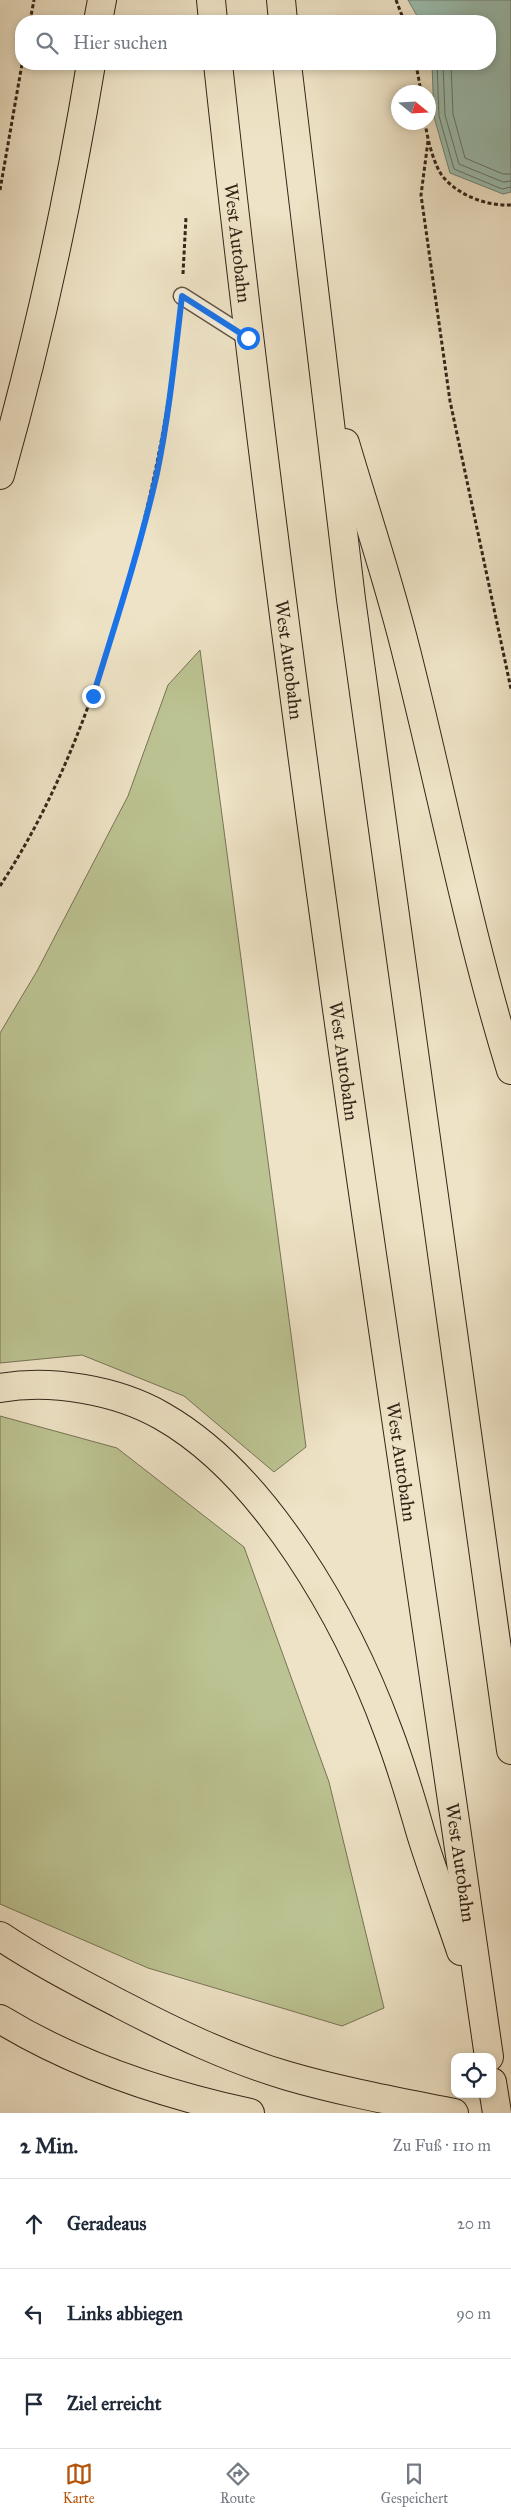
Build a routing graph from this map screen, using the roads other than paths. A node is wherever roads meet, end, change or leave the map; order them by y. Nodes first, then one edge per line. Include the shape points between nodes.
1 (102, 0) edge
2 (211, 0) edge
3 (281, 0) edge
4 (99, 15) edge
5 (212, 15) edge
6 (282, 15) edge
7 (90, 70) edge
8 (219, 70) edge
9 (287, 70) edge
10 (182, 296) road end
11 (248, 338) junction
12 (323, 370) junction
13 (0, 475) edge
14 (511, 1070) edge
15 (0, 1388) edge
16 (511, 1750) edge
17 (0, 1936) edge
18 (483, 2015) junction
19 (0, 2019) edge
20 (488, 2053) edge
21 (495, 2098) edge
22 (250, 2113) edge
23 (454, 2113) edge
24 (497, 2113) edge

1 - 4 highway
2 - 5 highway
3 - 6 highway
7 - 13 highway via 73,173 25,388
8 - 11 highway, West Autobahn
9 - 12 highway
10 - 11 lane
11 - 18 highway, West Autobahn via 363,1197
12 - 14 highway via 405,645 464,902
12 - 16 highway via 350,599
15 - 18 highway via 50,1384 89,1390 161,1415 226,1466 296,1549 331,1606 384,1722
17 - 23 highway via 41,1962 236,2059 369,2096
18 - 20 highway, West Autobahn
19 - 22 highway via 69,2057 128,2080
21 - 24 highway

